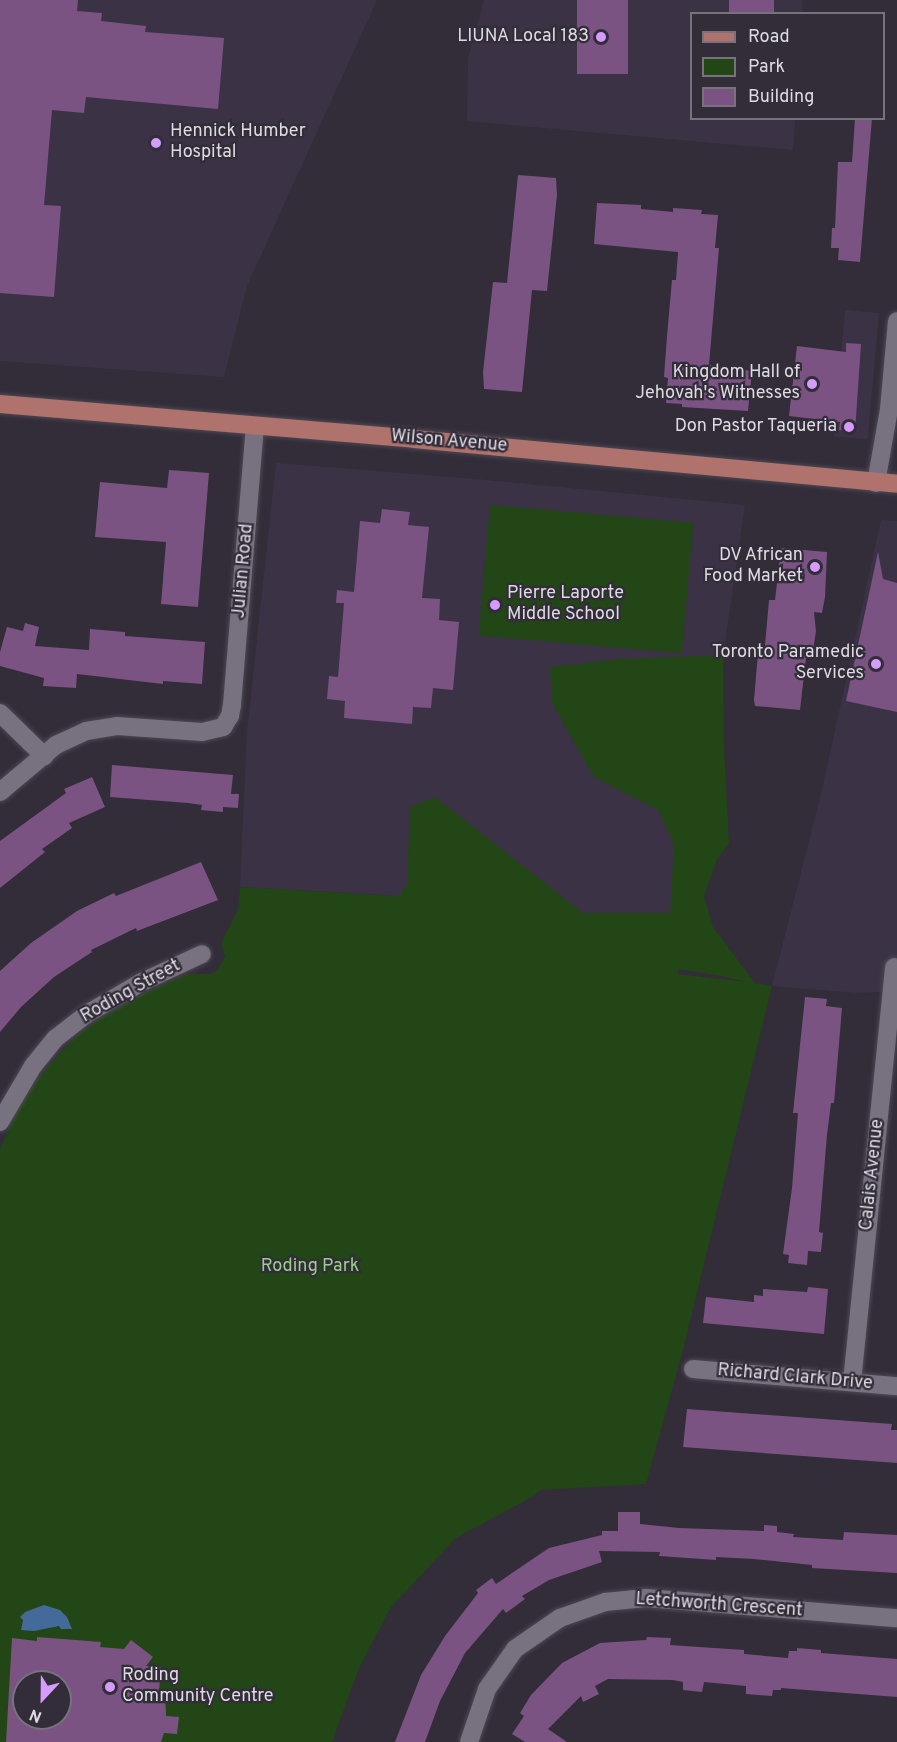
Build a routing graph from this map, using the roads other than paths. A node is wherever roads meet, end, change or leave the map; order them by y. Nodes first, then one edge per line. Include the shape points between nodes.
1 (897, 321) edge
2 (0, 404) edge
3 (255, 426) junction
4 (876, 483) junction
5 (897, 484) edge
6 (0, 713) edge
7 (44, 756) junction
8 (0, 792) edge
9 (202, 954) dead end
10 (894, 967) dead end
11 (0, 1122) edge
12 (693, 1369) dead end
13 (852, 1382) junction
14 (897, 1386) edge
15 (897, 1618) edge
16 (469, 1742) edge

1 - 4 street via 890,409
2 - 3 main road, Wilson Avenue
3 - 4 main road, Wilson Avenue
3 - 7 street, Julian Road via 230,716 223,727 202,732 100,728 72,736
4 - 5 main road, Wilson Avenue
6 - 7 street
7 - 8 street
9 - 11 street, Roding Street via 125,991 56,1038 20,1084
10 - 13 street, Calais Avenue
12 - 13 street, Richard Clark Drive
13 - 14 street, Richard Clark Drive
15 - 16 street, Letchworth Crescent via 646,1598 605,1602 560,1618 515,1650 487,1689

